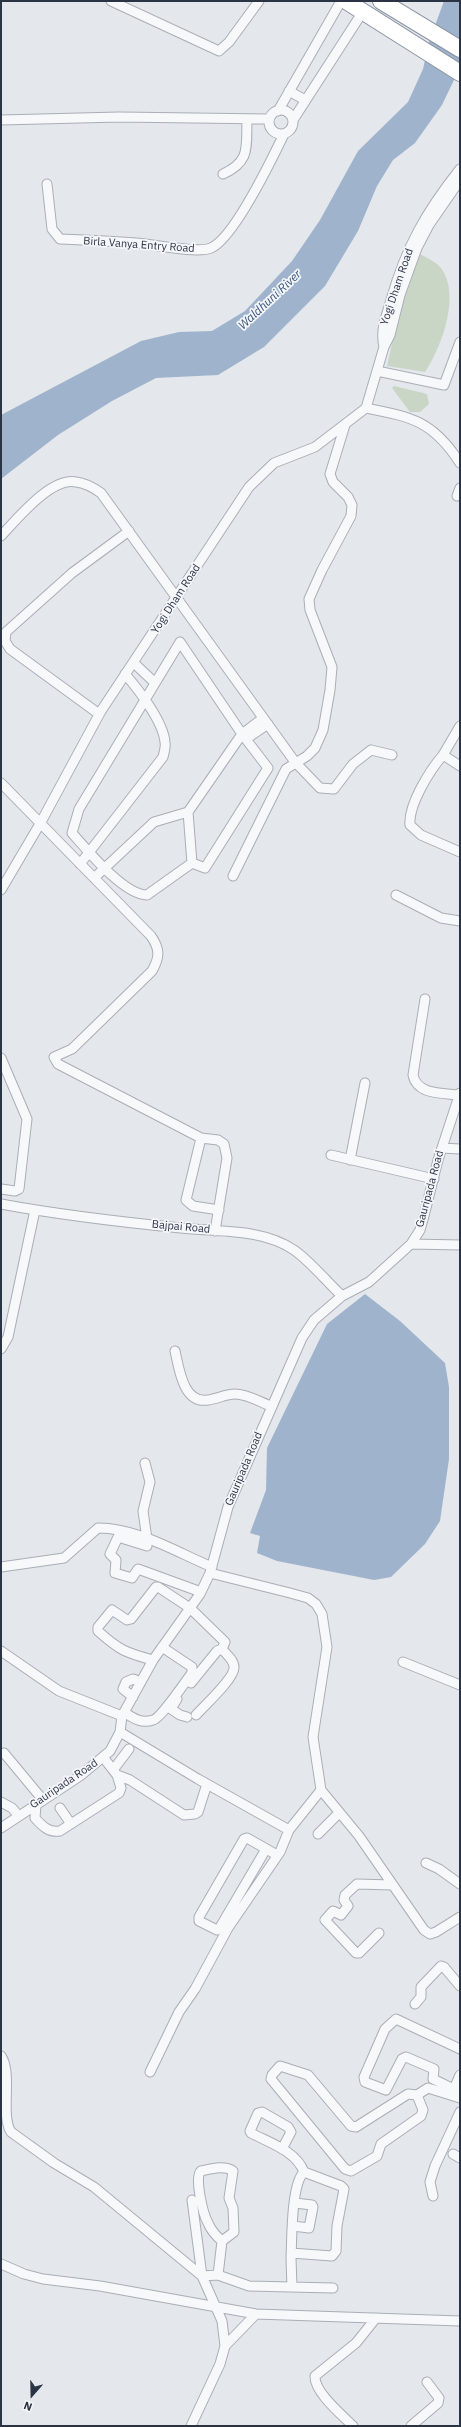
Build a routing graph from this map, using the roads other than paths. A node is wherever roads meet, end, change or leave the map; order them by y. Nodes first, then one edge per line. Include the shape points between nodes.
1 (111, 1) edge
2 (259, 1) edge
3 (341, 1) edge
4 (346, 1) edge
5 (384, 3) edge
6 (369, 16) junction
7 (460, 50) edge
8 (460, 73) edge
9 (289, 91) junction
10 (305, 100) junction
11 (278, 111) junction
12 (247, 119) junction
13 (269, 119) junction
14 (1, 120) edge
15 (293, 120) junction
16 (284, 134) junction
17 (460, 169) edge
18 (223, 174) dead end
19 (460, 180) edge
20 (47, 184) dead end
21 (460, 342) edge
22 (384, 347) junction
23 (377, 372) junction
24 (366, 408) junction
25 (345, 426) junction
26 (460, 463) edge
27 (129, 531) junction
28 (1, 536) edge
29 (177, 597) junction
30 (134, 663) junction
31 (125, 674) junction
32 (155, 683) junction
33 (146, 699) junction
34 (99, 714) junction
35 (266, 721) junction
36 (460, 726) edge
37 (244, 736) junction
38 (392, 755) dead end
39 (443, 755) junction
40 (295, 762) junction
41 (460, 766) edge
42 (1, 782) edge
43 (188, 812) junction
44 (41, 822) junction
45 (90, 852) junction
46 (460, 852) edge
47 (192, 863) junction
48 (80, 864) junction
49 (105, 868) junction
50 (233, 876) dead end
51 (94, 878) junction
52 (1, 890) edge
53 (396, 895) dead end
54 (460, 921) edge
55 (425, 999) dead end
56 (1, 1058) edge
57 (365, 1083) dead end
58 (460, 1094) edge
59 (201, 1138) junction
60 (442, 1148) junction
61 (460, 1149) edge
62 (332, 1156) dead end
63 (350, 1160) junction
64 (434, 1179) junction
65 (1, 1189) edge
66 (1, 1204) edge
67 (35, 1210) junction
68 (219, 1210) junction
69 (215, 1231) junction
70 (411, 1244) junction
71 (460, 1245) edge
72 (342, 1296) junction
73 (1, 1349) edge
74 (175, 1351) dead end
75 (271, 1406) junction
76 (145, 1463) dead end
77 (147, 1543) junction
78 (1, 1567) edge
79 (211, 1570) junction
80 (201, 1592) junction
81 (190, 1608) junction
82 (162, 1647) junction
83 (222, 1649) junction
84 (1, 1651) edge
85 (153, 1660) junction
86 (403, 1662) dead end
87 (460, 1685) edge
88 (123, 1714) junction
89 (120, 1732) junction
90 (129, 1749) dead end
91 (4, 1753) dead end
92 (103, 1758) junction
93 (115, 1773) junction
94 (207, 1784) junction
95 (321, 1790) junction
96 (1, 1802) edge
97 (40, 1803) junction
98 (60, 1808) dead end
99 (18, 1811) junction
100 (339, 1813) junction
101 (71, 1824) junction
102 (1, 1828) edge
103 (289, 1830) junction
104 (318, 1834) dead end
105 (266, 1849) junction
106 (277, 1855) junction
107 (426, 1863) dead end
108 (460, 1884) edge
109 (392, 1885) junction
110 (460, 1917) edge
111 (379, 1933) dead end
112 (460, 1986) edge
113 (416, 2004) dead end
114 (460, 2049) edge
115 (1, 2056) edge
116 (150, 2072) dead end
117 (460, 2074) edge
118 (457, 2090) edge
119 (418, 2095) junction
120 (460, 2098) edge
121 (460, 2112) edge
122 (282, 2149) junction
123 (304, 2172) junction
124 (433, 2196) dead end
125 (192, 2200) dead end
126 (295, 2203) junction
127 (293, 2226) junction
128 (222, 2241) junction
129 (291, 2253) junction
130 (1, 2264) edge
131 (218, 2275) junction
132 (202, 2276) junction
133 (292, 2287) junction
134 (333, 2288) dead end
135 (215, 2306) junction
136 (256, 2314) junction
137 (376, 2318) junction
138 (460, 2321) edge
139 (225, 2346) junction
140 (428, 2382) dead end
141 (190, 2426) edge
142 (353, 2426) edge
143 (411, 2426) edge

1 - 2 street via 219,51 229,42
3 - 9 street
4 - 6 highway
5 - 7 highway
6 - 8 highway
6 - 10 street
9 - 10 street
9 - 11 street
10 - 15 street
11 - 13 street
11 - 15 street via 286,111
12 - 13 street
12 - 14 street via 119,117
12 - 18 street via 244,157 236,168
13 - 16 street via 272,131
15 - 16 street via 290,130
16 - 20 street, Birla Vanya Entry Road via 233,226 219,244 209,249 60,239 52,229
17 - 22 street, Yogi Dham Road via 419,226 402,264 381,334
19 - 22 street, Yogi Dham Road via 429,225 417,248
21 - 23 street via 444,385
22 - 23 street, Yogi Dham Road
23 - 24 street, Yogi Dham Road
24 - 25 street, Yogi Dham Road
24 - 26 street via 414,419 428,426 450,447
25 - 29 street, Yogi Dham Road via 315,447 274,463 249,487
25 - 40 street via 330,474 332,482 348,497 352,505 351,516 309,598 310,610 332,667 330,690 323,730 315,748
27 - 28 street via 101,493 76,481 63,482 54,487 34,502
27 - 29 street
27 - 34 street via 72,573 6,632 5,641 10,649
29 - 30 street, Yogi Dham Road
29 - 35 street
30 - 31 street, Yogi Dham Road
30 - 32 street
31 - 33 street
31 - 34 street, Yogi Dham Road
32 - 33 street
32 - 37 street via 180,642
33 - 45 street via 73,822 72,833
33 - 45 street via 166,742 163,757
34 - 44 street, Yogi Dham Road
35 - 37 street
35 - 40 street
36 - 39 street
37 - 43 street
37 - 47 street via 268,768 205,868
38 - 40 street via 371,750 353,764 334,788 328,790 320,788
39 - 41 street
39 - 46 street via 428,776 415,803 409,818 410,825 421,835
40 - 50 street via 286,769
42 - 44 street
43 - 47 street
43 - 49 street via 154,822
44 - 48 street
44 - 52 street, Yogi Dham Road
45 - 48 street
45 - 49 street
47 - 49 street via 147,896 138,895
48 - 51 street
49 - 51 street
51 - 59 street via 151,936 158,946 158,960 152,971 72,1050 54,1057 58,1064
53 - 54 street via 441,918
55 - 58 street via 414,1082 423,1090
56 - 65 street via 27,1119 19,1189
57 - 63 street
58 - 60 street, Gauripada Road
59 - 68 street via 218,1140 224,1144 227,1158
59 - 68 street via 186,1200 193,1206
60 - 61 street
60 - 64 street, Gauripada Road
62 - 63 street
63 - 64 street
64 - 70 street, Gauripada Road via 420,1230
66 - 67 street, Bajpai Road
67 - 69 street, Bajpai Road
67 - 73 street via 8,1337
68 - 69 street
69 - 72 street, Bajpai Road via 270,1239 293,1249
70 - 71 street
70 - 72 street, Gauripada Road via 369,1282
72 - 75 street, Gauripada Road via 314,1320 302,1338
74 - 75 street via 188,1394 206,1401 236,1394
75 - 79 street, Gauripada Road via 228,1507
76 - 77 street via 150,1482 143,1511
77 - 78 street via 112,1528 98,1528 64,1558
77 - 79 street
77 - 80 street via 118,1537 110,1554 116,1560 115,1572 132,1578 138,1569
79 - 80 street, Gauripada Road
79 - 95 street via 308,1598 316,1604 322,1614 327,1647 313,1737
80 - 81 street, Gauripada Road
81 - 82 street, Gauripada Road
81 - 83 street via 225,1642
81 - 85 street via 156,1587 131,1620 112,1610 98,1628 98,1631 116,1648
82 - 85 street, Gauripada Road
82 - 88 street via 192,1667 192,1673 156,1719 140,1721
83 - 83 street via 232,1661 232,1676 192,1716 180,1715 171,1709 217,1651
84 - 88 street via 59,1691
85 - 88 street, Gauripada Road
86 - 87 street
88 - 89 street, Gauripada Road
89 - 92 street, Gauripada Road
89 - 94 street
90 - 93 street
91 - 97 street
92 - 93 street
92 - 97 street, Gauripada Road
93 - 94 street via 188,1816 198,1812
93 - 101 street via 121,1788 119,1793
94 - 103 street
95 - 100 street
95 - 103 street
96 - 99 street
97 - 99 street, Gauripada Road
97 - 101 street via 35,1818 48,1830 60,1831
98 - 101 street
99 - 102 street, Gauripada Road
100 - 104 street
100 - 109 street via 359,1836
103 - 106 street
105 - 105 street via 244,1839 199,1921 217,1930 220,1929
105 - 106 street
106 - 116 street via 228,1928 195,1989 179,2012
107 - 108 street via 440,1869
109 - 110 street via 424,1930 430,1934
109 - 111 street via 357,1884 345,1895 347,1910 342,1915 333,1911 325,1920 356,1953
112 - 113 street via 441,1966 421,1986 421,1997
114 - 118 street via 396,2019 385,2029 364,2077 365,2082 386,2090 402,2059 406,2057 434,2069 433,2079
115 - 132 street via 7,2094 7,2127 11,2132 54,2163 94,2187
117 - 118 street
119 - 119 street via 408,2094 356,2127 351,2126 308,2075 280,2066 272,2074 271,2079 345,2169 351,2171 377,2156 381,2144 421,2116 423,2110
119 - 120 street via 428,2088
121 - 124 street via 435,2166 430,2182
122 - 122 street via 251,2133 258,2113 262,2112 288,2127 291,2132
122 - 123 street via 300,2162
123 - 126 street via 300,2176
123 - 129 street via 344,2189 337,2226 336,2251 332,2256
125 - 132 street
126 - 127 street
126 - 127 street via 313,2207 309,2228
127 - 129 street
128 - 128 street via 234,2232 233,2208 229,2198 233,2171 217,2168 202,2171 198,2178 204,2213 214,2235
128 - 131 street
129 - 133 street
130 - 135 street via 43,2279
131 - 132 street
131 - 133 street via 249,2286
132 - 135 street
133 - 134 street
135 - 136 street
135 - 139 street via 222,2321
136 - 137 street
136 - 139 street
137 - 138 street
137 - 142 street via 356,2343 315,2376 315,2383
139 - 141 street via 220,2364
140 - 143 street via 438,2398 438,2403

